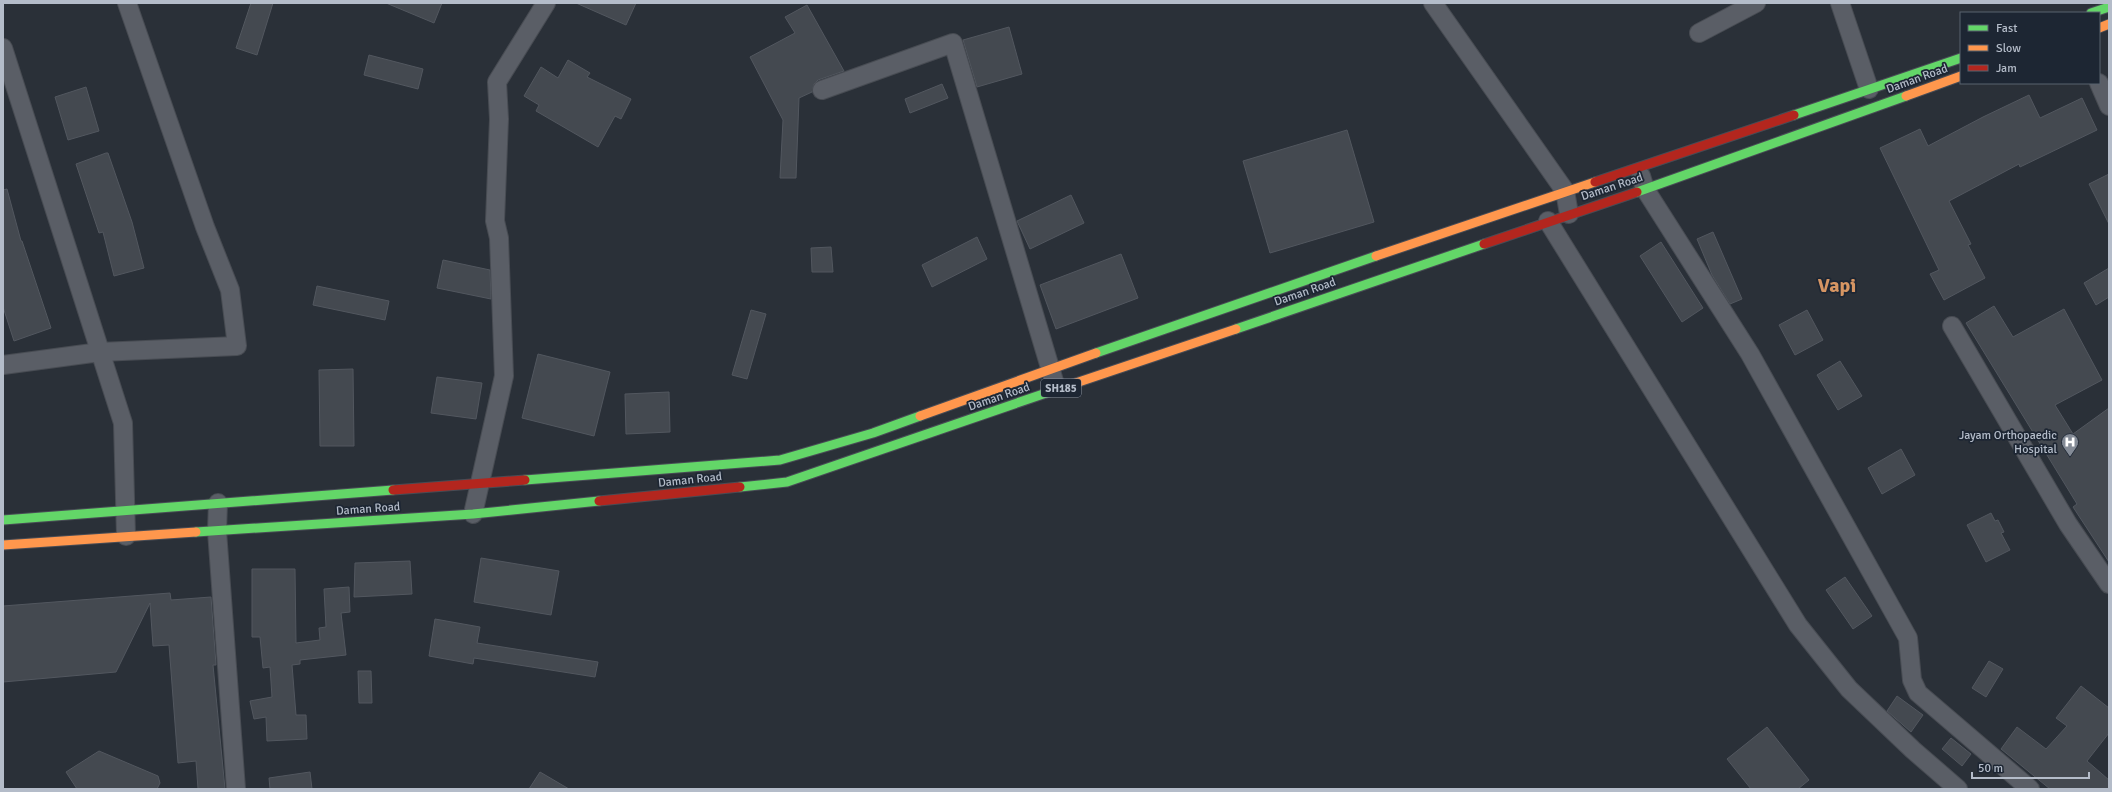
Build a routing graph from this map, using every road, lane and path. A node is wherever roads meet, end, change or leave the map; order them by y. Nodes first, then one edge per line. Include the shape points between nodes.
1 (127, 3) edge
2 (546, 3) edge
3 (1433, 3) edge
4 (1756, 3) edge
5 (1840, 3) edge
6 (1699, 33) dead end
7 (3, 48) edge
8 (1960, 58) edge
9 (1960, 76) edge
10 (2099, 84) edge
11 (1869, 89) junction
12 (822, 90) dead end
13 (2109, 106) edge
14 (1638, 168) junction
15 (1645, 189) junction
16 (1565, 191) junction
17 (1570, 214) junction
18 (1548, 221) junction
19 (1952, 326) dead end
20 (100, 352) junction
21 (3, 365) edge
22 (1051, 369) junction
23 (1056, 390) junction
24 (481, 483) junction
25 (218, 503) junction
26 (125, 510) junction
27 (473, 514) junction
28 (3, 520) edge
29 (217, 531) junction
30 (126, 536) junction
31 (3, 545) edge
32 (2109, 584) edge
33 (236, 789) edge
34 (1958, 789) edge
35 (2030, 789) edge

1 - 20 street via 205,227 230,290 237,346
2 - 24 street via 496,82 499,119 495,221 499,238 504,376
3 - 16 street
4 - 6 street
5 - 11 street
7 - 20 street
8 - 11 main road
9 - 15 main road, Daman Road / SH185
10 - 13 street
11 - 14 main road
12 - 22 street via 953,43
14 - 15 street
14 - 16 main road
15 - 17 main road, Daman Road / SH185
15 - 35 street via 1750,354 1908,638 1912,680 1918,693
16 - 17 street
16 - 22 main road
17 - 18 main road, Daman Road / SH185
18 - 23 main road, Daman Road / SH185
18 - 34 street via 1798,625 1849,689
19 - 32 street via 2068,524
20 - 21 street
20 - 26 street via 123,424
22 - 23 street
22 - 24 main road via 873,433 780,460
23 - 27 main road, Daman Road / SH185 via 787,482
24 - 25 main road
24 - 27 street
25 - 26 main road
25 - 29 street
26 - 28 main road
26 - 30 street
27 - 29 main road, Daman Road / SH185
29 - 30 main road, Daman Road / SH185
29 - 33 street
30 - 31 main road, Daman Road

